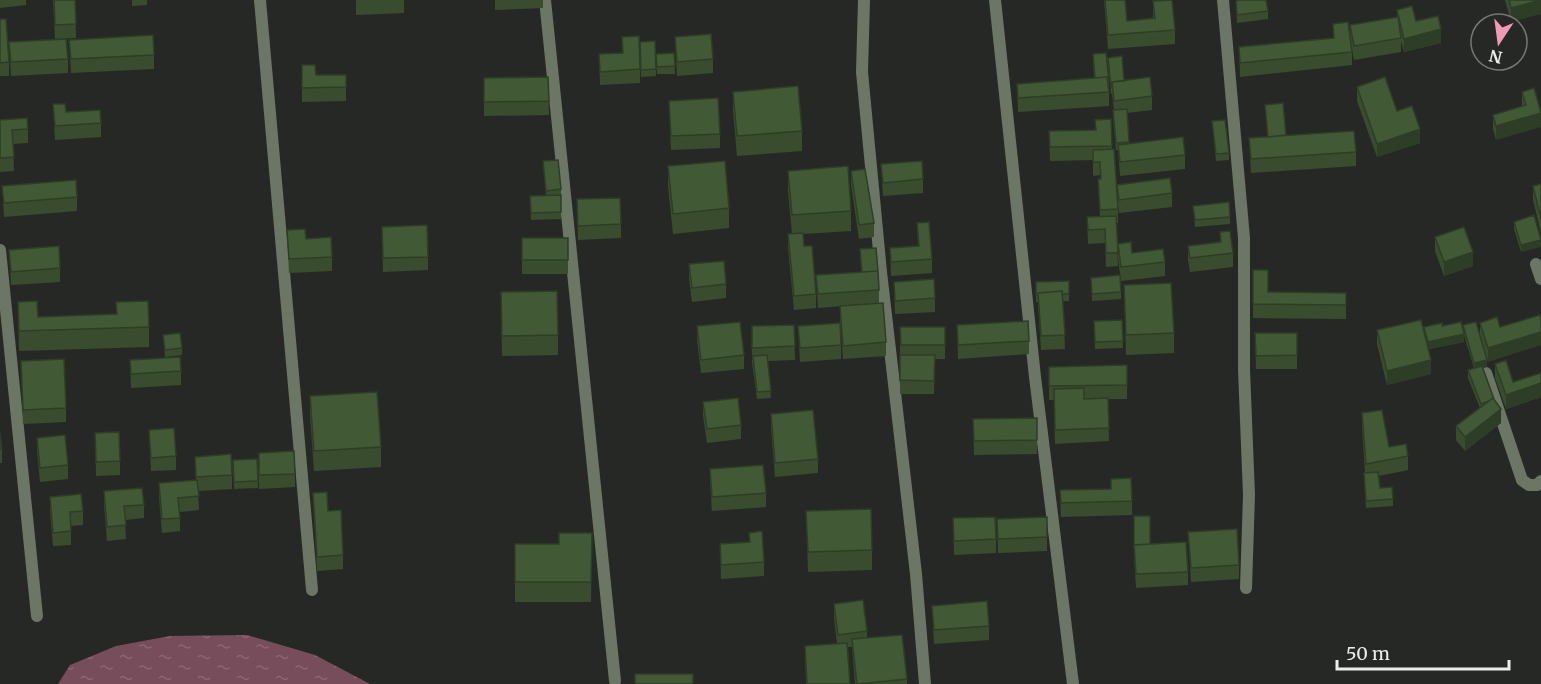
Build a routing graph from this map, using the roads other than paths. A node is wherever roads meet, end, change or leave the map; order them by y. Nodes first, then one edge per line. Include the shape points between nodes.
1 (260, 0) edge
2 (545, 0) edge
3 (864, 0) edge
4 (995, 0) edge
5 (1223, 0) edge
6 (0, 250) edge
7 (1536, 264) dead end
8 (1541, 279) edge
9 (1486, 372) edge
10 (1541, 481) edge
11 (1246, 588) dead end
12 (312, 590) dead end
13 (37, 616) dead end
14 (615, 681) dead end
15 (925, 684) edge
16 (1073, 684) edge

1 - 12 street
2 - 14 street
3 - 15 street via 862,72
4 - 16 street via 1036,389
5 - 11 street via 1244,238 1249,495
6 - 13 street
7 - 8 street
9 - 10 street via 1522,480 1528,485

